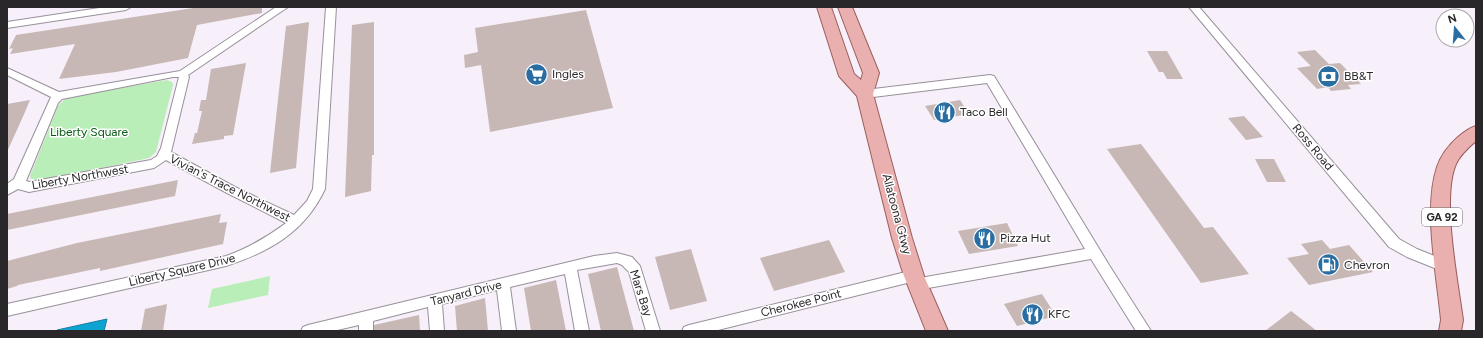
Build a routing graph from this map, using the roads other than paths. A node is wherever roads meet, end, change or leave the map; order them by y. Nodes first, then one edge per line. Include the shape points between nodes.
1 (126, 7) edge
2 (283, 7) edge
3 (331, 7) edge
4 (824, 7) edge
5 (845, 7) edge
6 (1194, 7) edge
7 (7, 25) edge
8 (7, 71) edge
9 (182, 74) junction
10 (865, 94) junction
11 (58, 96) junction
12 (1476, 132) edge
13 (164, 154) junction
14 (19, 182) junction
15 (7, 190) edge
16 (296, 222) junction
17 (1095, 252) junction
18 (624, 258) joint
19 (570, 267) junction
20 (1447, 267) junction
21 (916, 280) junction
22 (503, 284) junction
23 (435, 301) junction
24 (7, 310) edge
25 (366, 324) edge
26 (308, 331) edge
27 (437, 331) edge
28 (509, 331) edge
29 (582, 331) edge
30 (653, 331) edge
31 (689, 331) edge
32 (937, 331) edge
33 (1144, 331) edge
34 (1450, 331) edge

1 - 7 street
2 - 9 street
3 - 16 street, Liberty Square Drive via 319,189 312,204
4 - 10 main road via 846,76
5 - 10 main road via 871,73
6 - 20 street, Ross Road via 1394,243 1412,254
8 - 11 street
9 - 11 street
9 - 13 street via 184,78
10 - 17 street via 990,79
10 - 21 main road, Allatoona Gtwy via 902,238
11 - 14 street, Liberty Northwest via 53,102
12 - 20 main road, GA 92 via 1460,145 1445,168 1442,193
13 - 14 street, Liberty Northwest via 161,160 154,164 29,187
13 - 16 street, Vivian's Trace Northwest
14 - 15 street
16 - 24 street, Liberty Square Drive via 267,244 226,261
17 - 21 street, Cherokee Point
17 - 33 street
18 - 19 street, Tanyard Drive via 609,258
18 - 30 street, Mars Bay via 635,270
19 - 22 street, Tanyard Drive
19 - 29 street
20 - 34 main road, GA 92 via 1452,320
21 - 31 street, Cherokee Point
21 - 32 main road, Allatoona Gtwy
22 - 23 street, Tanyard Drive
22 - 28 street
23 - 25 street, Tanyard Drive
23 - 27 street
25 - 26 street, Tanyard Drive

